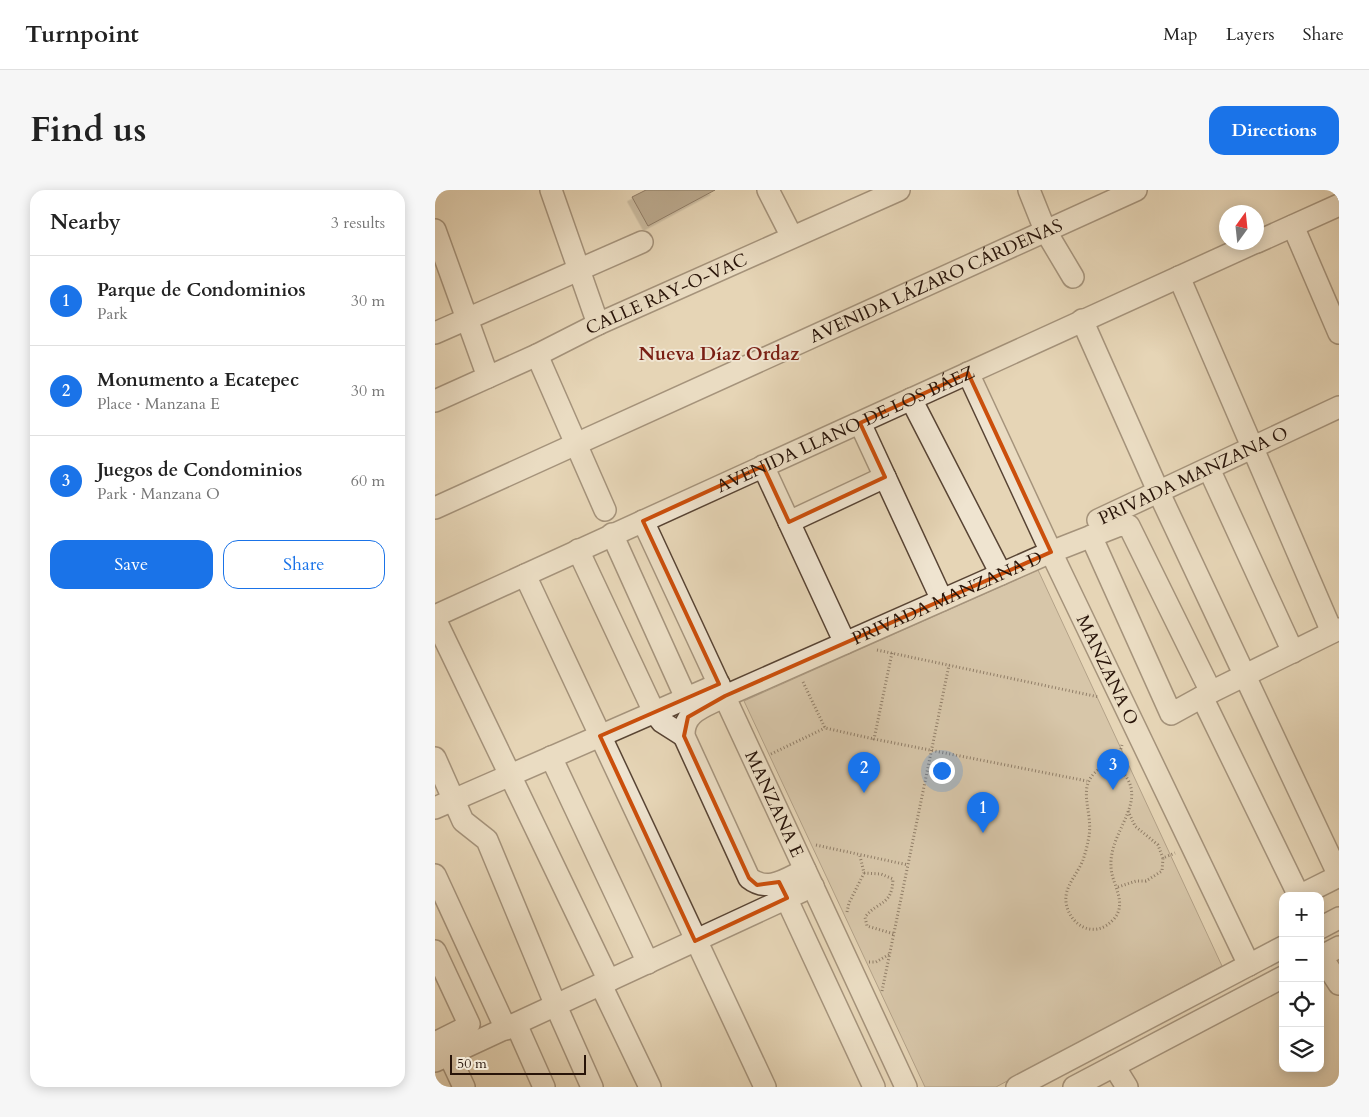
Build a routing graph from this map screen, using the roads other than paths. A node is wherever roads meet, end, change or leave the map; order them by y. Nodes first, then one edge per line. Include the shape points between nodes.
1 (551, 190) edge
2 (768, 190) edge
3 (899, 190) edge
4 (1029, 190) edge
5 (1136, 190) edge
6 (1339, 205) edge
7 (1293, 226) junction
8 (435, 230) edge
9 (1045, 230) junction
10 (792, 237) junction
11 (1264, 239) edge
12 (642, 242) dead end
13 (1238, 250) edge
14 (580, 269) junction
15 (1073, 277) dead end
16 (1179, 277) junction
17 (468, 319) junction
18 (1082, 320) junction
19 (597, 324) junction
20 (435, 333) edge
21 (1339, 333) edge
22 (537, 356) junction
23 (968, 373) junction
24 (488, 377) junction
25 (911, 399) junction
26 (435, 401) edge
27 (1339, 407) edge
28 (859, 423) junction
29 (577, 445) junction
30 (1253, 448) junction
31 (763, 466) junction
32 (1209, 469) junction
33 (885, 477) junction
34 (1159, 493) junction
35 (435, 508) edge
36 (605, 510) dead end
37 (643, 521) junction
38 (789, 522) junction
39 (612, 534) junction
40 (1091, 536) junction
41 (1049, 547) junction
42 (578, 550) junction
43 (1001, 574) junction
44 (525, 575) junction
45 (942, 600) junction
46 (435, 618) edge
47 (1335, 630) edge
48 (845, 643) junction
49 (1293, 652) junction
50 (1246, 675) junction
51 (722, 690) junction
52 (1206, 695) junction
53 (685, 698) junction
54 (654, 712) junction
55 (600, 736) junction
56 (684, 736) junction
57 (551, 757) junction
58 (435, 758) edge
59 (510, 775) junction
60 (444, 804) edge
61 (435, 875) edge
62 (1339, 876) edge
63 (809, 878) junction
64 (783, 890) junction
65 (1297, 892) edge
66 (1307, 892) edge
67 (1339, 918) edge
68 (1324, 926) edge
69 (695, 941) junction
70 (1279, 949) edge
71 (435, 951) edge
72 (1327, 953) edge
73 (648, 963) junction
74 (1249, 965) junction
75 (1279, 979) edge
76 (605, 983) junction
77 (1339, 984) edge
78 (556, 1006) junction
79 (511, 1026) junction
80 (440, 1050) edge
81 (1114, 1066) junction
82 (464, 1087) edge
83 (544, 1087) edge
84 (592, 1087) edge
85 (650, 1087) edge
86 (765, 1087) edge
87 (874, 1087) edge
88 (906, 1087) edge
89 (1017, 1087) edge
90 (1074, 1087) edge
91 (1127, 1087) edge

1 - 14 street
2 - 10 street
3 - 10 street, CALLE RAY-O-VAC
4 - 9 street
5 - 9 street, AVENIDA LÁZARO CÁRDENAS
6 - 7 street, AVENIDA LLANO DE LOS BÁEZ
7 - 11 street, AVENIDA LLANO DE LOS BÁEZ
7 - 21 street
8 - 17 street
9 - 15 street
9 - 29 street, AVENIDA LÁZARO CÁRDENAS
10 - 19 street, CALLE RAY-O-VAC
12 - 14 street
13 - 16 street, AVENIDA LLANO DE LOS BÁEZ
14 - 17 street
14 - 19 street
16 - 18 street, AVENIDA LLANO DE LOS BÁEZ
16 - 30 street
17 - 20 street
17 - 24 street
18 - 23 street, AVENIDA LLANO DE LOS BÁEZ
18 - 34 street
19 - 22 street, CALLE RAY-O-VAC
22 - 24 street, CALLE RAY-O-VAC
22 - 29 street
23 - 25 street, AVENIDA LLANO DE LOS BÁEZ
23 - 41 street, MANZANA O
24 - 26 street, CALLE RAY-O-VAC
25 - 28 street, AVENIDA LLANO DE LOS BÁEZ
25 - 43 street
27 - 30 street, PRIVADA MANZANA O
28 - 31 street, AVENIDA LLANO DE LOS BÁEZ
28 - 33 street
29 - 35 street, AVENIDA LÁZARO CÁRDENAS
29 - 36 street
30 - 32 street, PRIVADA MANZANA O
30 - 47 street
31 - 37 street, AVENIDA LLANO DE LOS BÁEZ
31 - 38 street, PRIVADA MANZANA D
32 - 34 street, PRIVADA MANZANA O
32 - 49 street
33 - 38 street
33 - 45 street
34 - 41 street, PRIVADA MANZANA O
34 - 50 street
37 - 39 street, AVENIDA LLANO DE LOS BÁEZ
37 - 51 street, MANZANA E
38 - 48 street, PRIVADA MANZANA D
39 - 42 street, AVENIDA LLANO DE LOS BÁEZ
39 - 53 street
40 - 41 street
40 - 52 street via 1120,524 1129,526
40 - 52 street via 1171,714
41 - 43 street, PRIVADA MANZANA D
41 - 74 street, MANZANA O
42 - 44 street, AVENIDA LLANO DE LOS BÁEZ
42 - 54 street
43 - 45 street, PRIVADA MANZANA D
44 - 46 street, AVENIDA LLANO DE LOS BÁEZ
44 - 55 street
45 - 48 street, PRIVADA MANZANA D
46 - 59 street
47 - 49 street
48 - 51 street, PRIVADA MANZANA D via 795,665
49 - 50 street
50 - 52 street
50 - 62 street
51 - 53 street
51 - 56 street via 688,716
51 - 63 street, MANZANA E
52 - 65 street
53 - 54 street
54 - 55 street
54 - 56 street
55 - 57 street
55 - 69 street
56 - 64 street via 749,878 757,884
57 - 59 street
57 - 73 street
58 - 60 street
59 - 60 street
59 - 76 street
60 - 78 street via 487,840
61 - 79 street
62 - 66 street
63 - 64 street
63 - 88 street, MANZANA E
64 - 69 street
64 - 87 street
67 - 68 street
69 - 73 street
69 - 86 street
70 - 74 street
71 - 80 street via 469,1024
72 - 77 street
73 - 76 street
74 - 89 street
75 - 81 street
76 - 78 street
76 - 85 street
78 - 79 street
78 - 84 street
79 - 80 street
79 - 83 street
80 - 82 street
81 - 90 street
81 - 91 street

